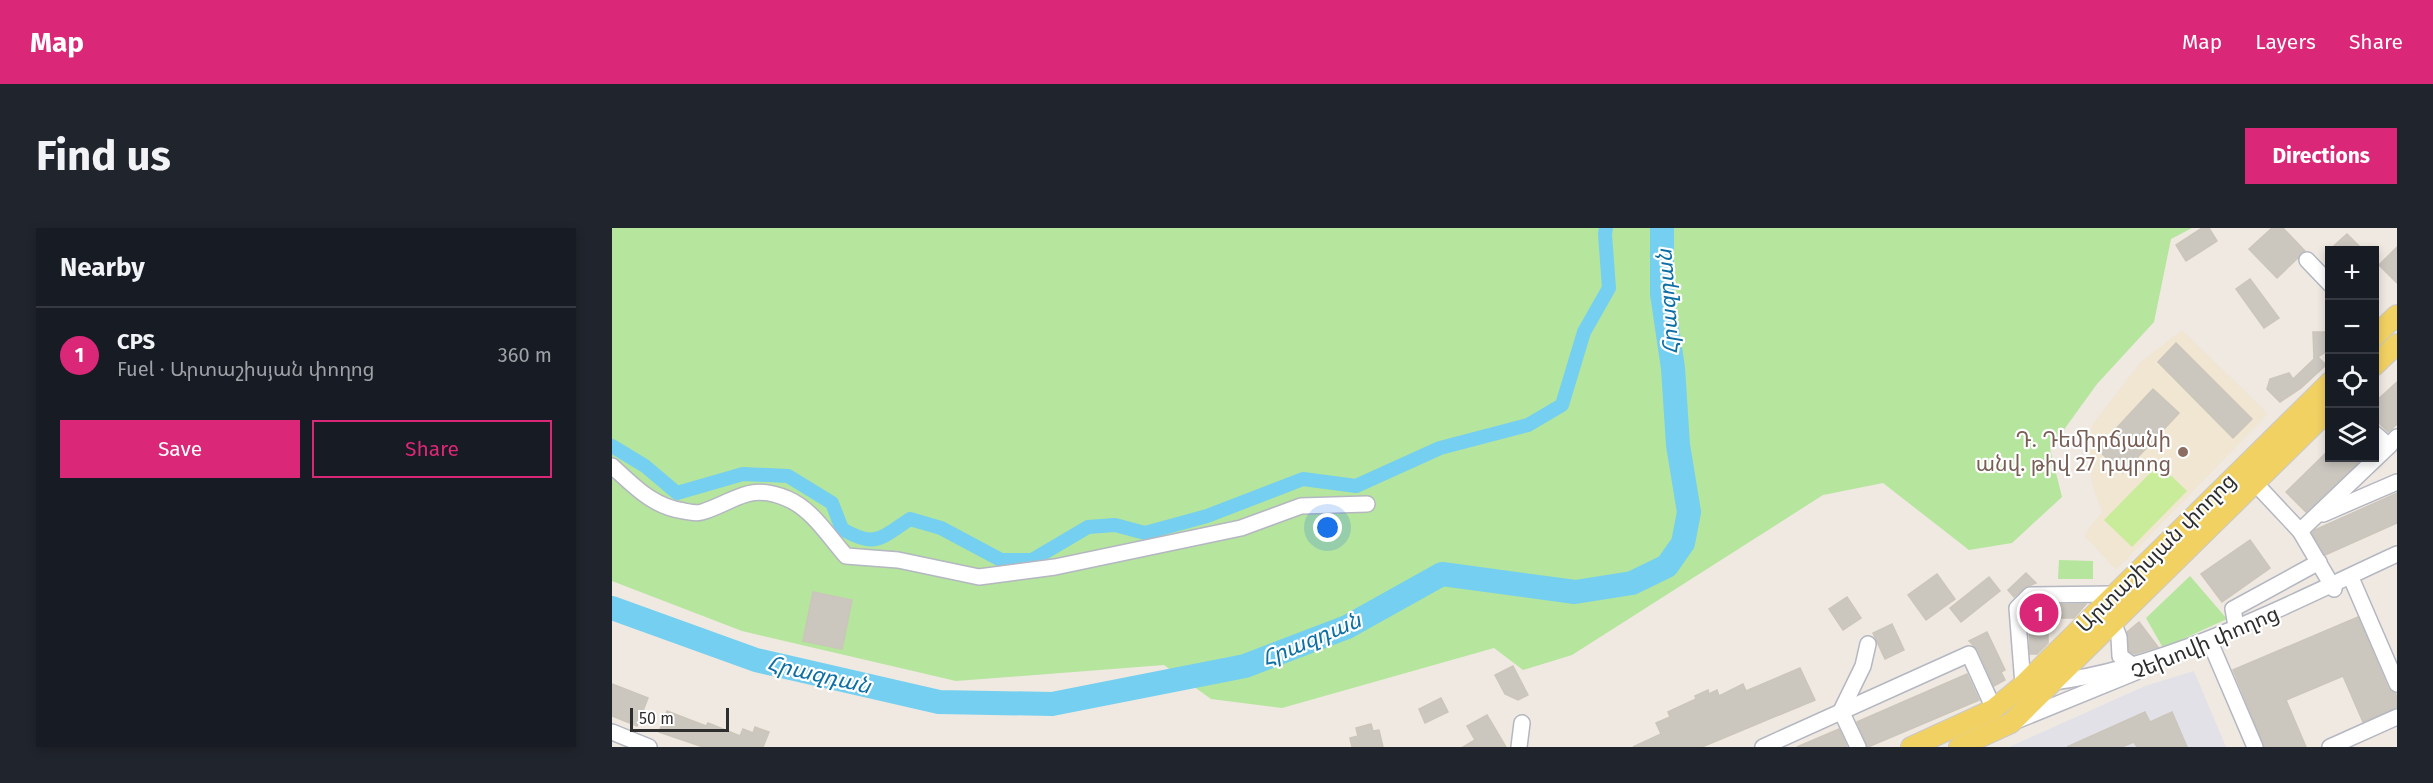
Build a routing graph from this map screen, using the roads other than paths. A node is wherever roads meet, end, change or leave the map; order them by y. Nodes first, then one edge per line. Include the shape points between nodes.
1 (2307, 260) dead end
2 (2325, 279) edge
3 (2397, 315) edge
4 (2379, 332) edge
5 (2397, 344) edge
6 (2379, 361) edge
7 (2325, 387) edge
8 (2325, 415) edge
9 (2379, 435) edge
10 (2393, 442) edge
11 (612, 466) edge
12 (2397, 482) edge
13 (2255, 483) junction
14 (1367, 504) dead end
15 (2314, 518) junction
16 (2300, 531) junction
17 (2397, 556) edge
18 (2319, 562) junction
19 (2287, 579) junction
20 (2352, 580) junction
21 (2332, 586) junction
22 (2114, 594) junction
23 (2298, 598) junction
24 (2113, 622) junction
25 (2236, 626) junction
26 (2210, 642) junction
27 (1868, 644) dead end
28 (2132, 665) junction
29 (2050, 684) junction
30 (2397, 684) edge
31 (2023, 685) junction
32 (1994, 709) junction
33 (1841, 711) junction
34 (2397, 717) edge
35 (1522, 723) dead end
36 (2011, 723) junction
37 (612, 732) edge
38 (648, 747) edge
39 (1519, 747) edge
40 (1763, 747) edge
41 (1858, 747) edge
42 (1911, 747) edge
43 (1959, 747) edge
44 (2255, 747) edge
45 (2330, 747) edge

1 - 2 street
3 - 4 main road
5 - 6 main road
7 - 22 main road, Արտաշիսյան փողոց
8 - 13 main road, Արտաշիսյան փողոց
9 - 10 street
10 - 15 street
11 - 14 street via 641,494 667,509 700,513 757,491 788,499 806,510 846,556 898,560 979,577 1055,567 1241,528 1300,506
12 - 15 street
13 - 16 street
13 - 24 main road, Արտաշիսյան փողոց
15 - 16 street
16 - 18 street
17 - 20 street, Չեխովի փողոց
17 - 21 street, Չեխովի փողոց
18 - 19 street
18 - 21 street
19 - 23 street
19 - 25 street via 2234,609
20 - 21 street, Չեխովի փողոց
20 - 30 street
21 - 23 street, Չեխովի փողոց
21 - 26 street, Չեխովի փողոց
22 - 31 main road, Արտաշիսյան փողոց
22 - 31 street via 2030,595 2017,608
23 - 25 street, Չեխովի փողոց
24 - 28 street via 2120,656
24 - 29 main road, Արտաշիսյան փողոց
25 - 28 street, Չեխովի փողոց
26 - 36 street, Չեխովի փողոց
26 - 44 street
27 - 33 street via 1863,666
28 - 29 street, Չեխովի փողոց
29 - 31 street, Չեխովի փողոց
29 - 36 main road, Արտաշիսյան փողոց
31 - 32 main road, Արտաշիսյան փողոց
32 - 33 street via 1969,654
32 - 42 main road, Արտաշիսյան փողոց
33 - 40 street
33 - 41 street
34 - 45 street
35 - 39 street
36 - 43 main road, Արտաշիսյան փողոց
37 - 38 street

